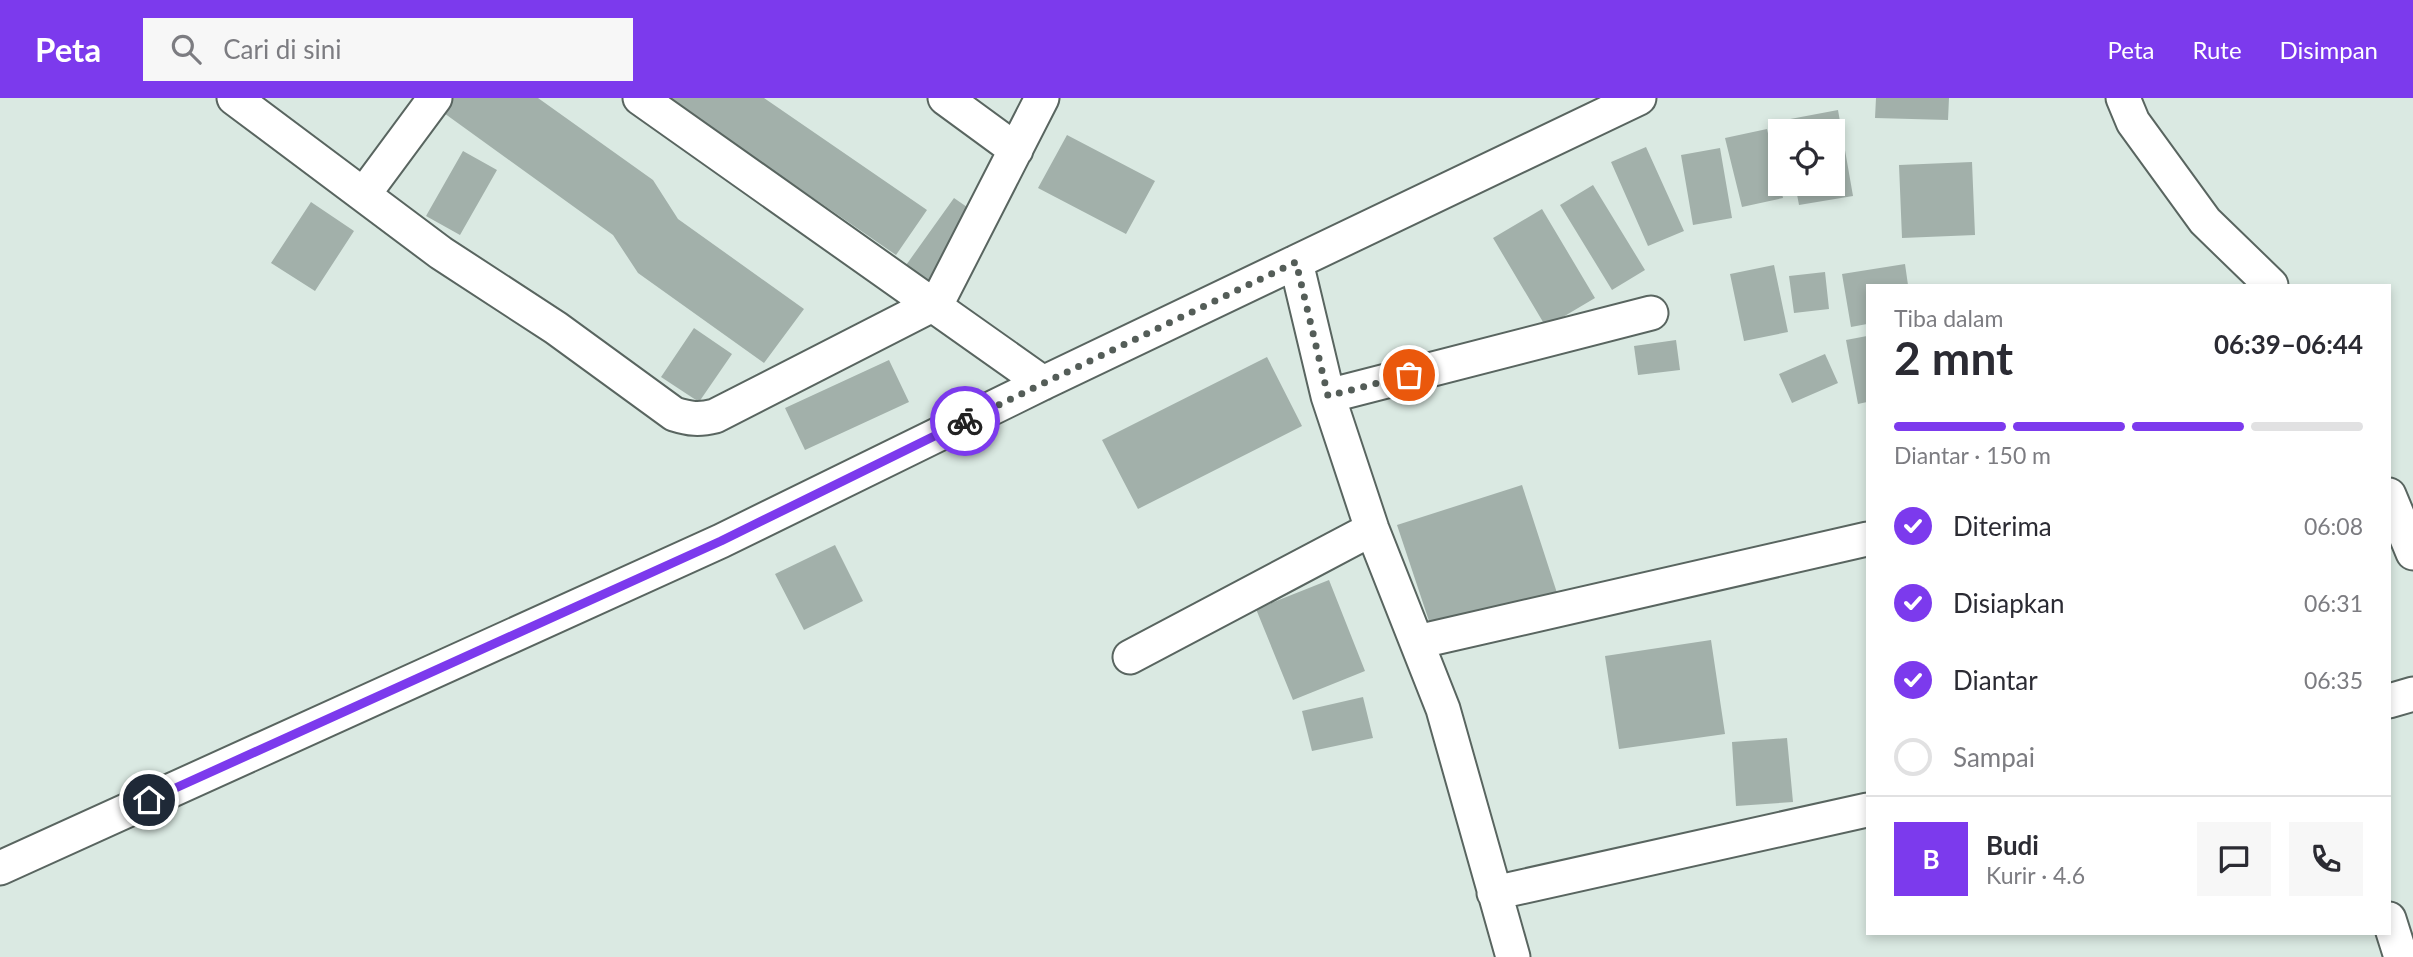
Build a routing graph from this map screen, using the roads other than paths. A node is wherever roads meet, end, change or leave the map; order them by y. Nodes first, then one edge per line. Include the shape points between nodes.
1 (234, 98) edge
2 (435, 98) edge
3 (640, 98) edge
4 (945, 98) edge
5 (1042, 98) edge
6 (2123, 98) edge
7 (1629, 100) edge
8 (1016, 150) junction
9 (364, 194) junction
10 (1296, 262) junction
11 (2270, 284) edge
12 (934, 305) junction
13 (1651, 313) dead end
14 (1043, 383) junction
15 (1328, 396) junction
16 (2391, 500) edge
17 (1372, 529) junction
18 (1866, 539) edge
19 (2413, 553) edge
20 (1417, 642) junction
21 (1130, 657) dead end
22 (2413, 694) edge
23 (2391, 700) edge
24 (1866, 810) edge
25 (0, 867) edge
26 (1494, 893) junction
27 (2391, 925) edge
28 (1513, 957) edge
29 (2401, 957) edge

1 - 9 street
2 - 9 street
3 - 12 street
4 - 8 street
5 - 8 street
6 - 11 street via 2133,122 2205,221
7 - 10 street
8 - 12 street
9 - 12 street via 440,253 556,328 674,414 698,420 715,416
10 - 14 street
10 - 15 street
12 - 14 street
13 - 15 street
14 - 25 street via 721,541
15 - 17 street
16 - 19 street
17 - 20 street
17 - 21 street
18 - 20 street
20 - 26 street via 1443,709
22 - 23 street
24 - 26 street
26 - 28 street
27 - 29 street

